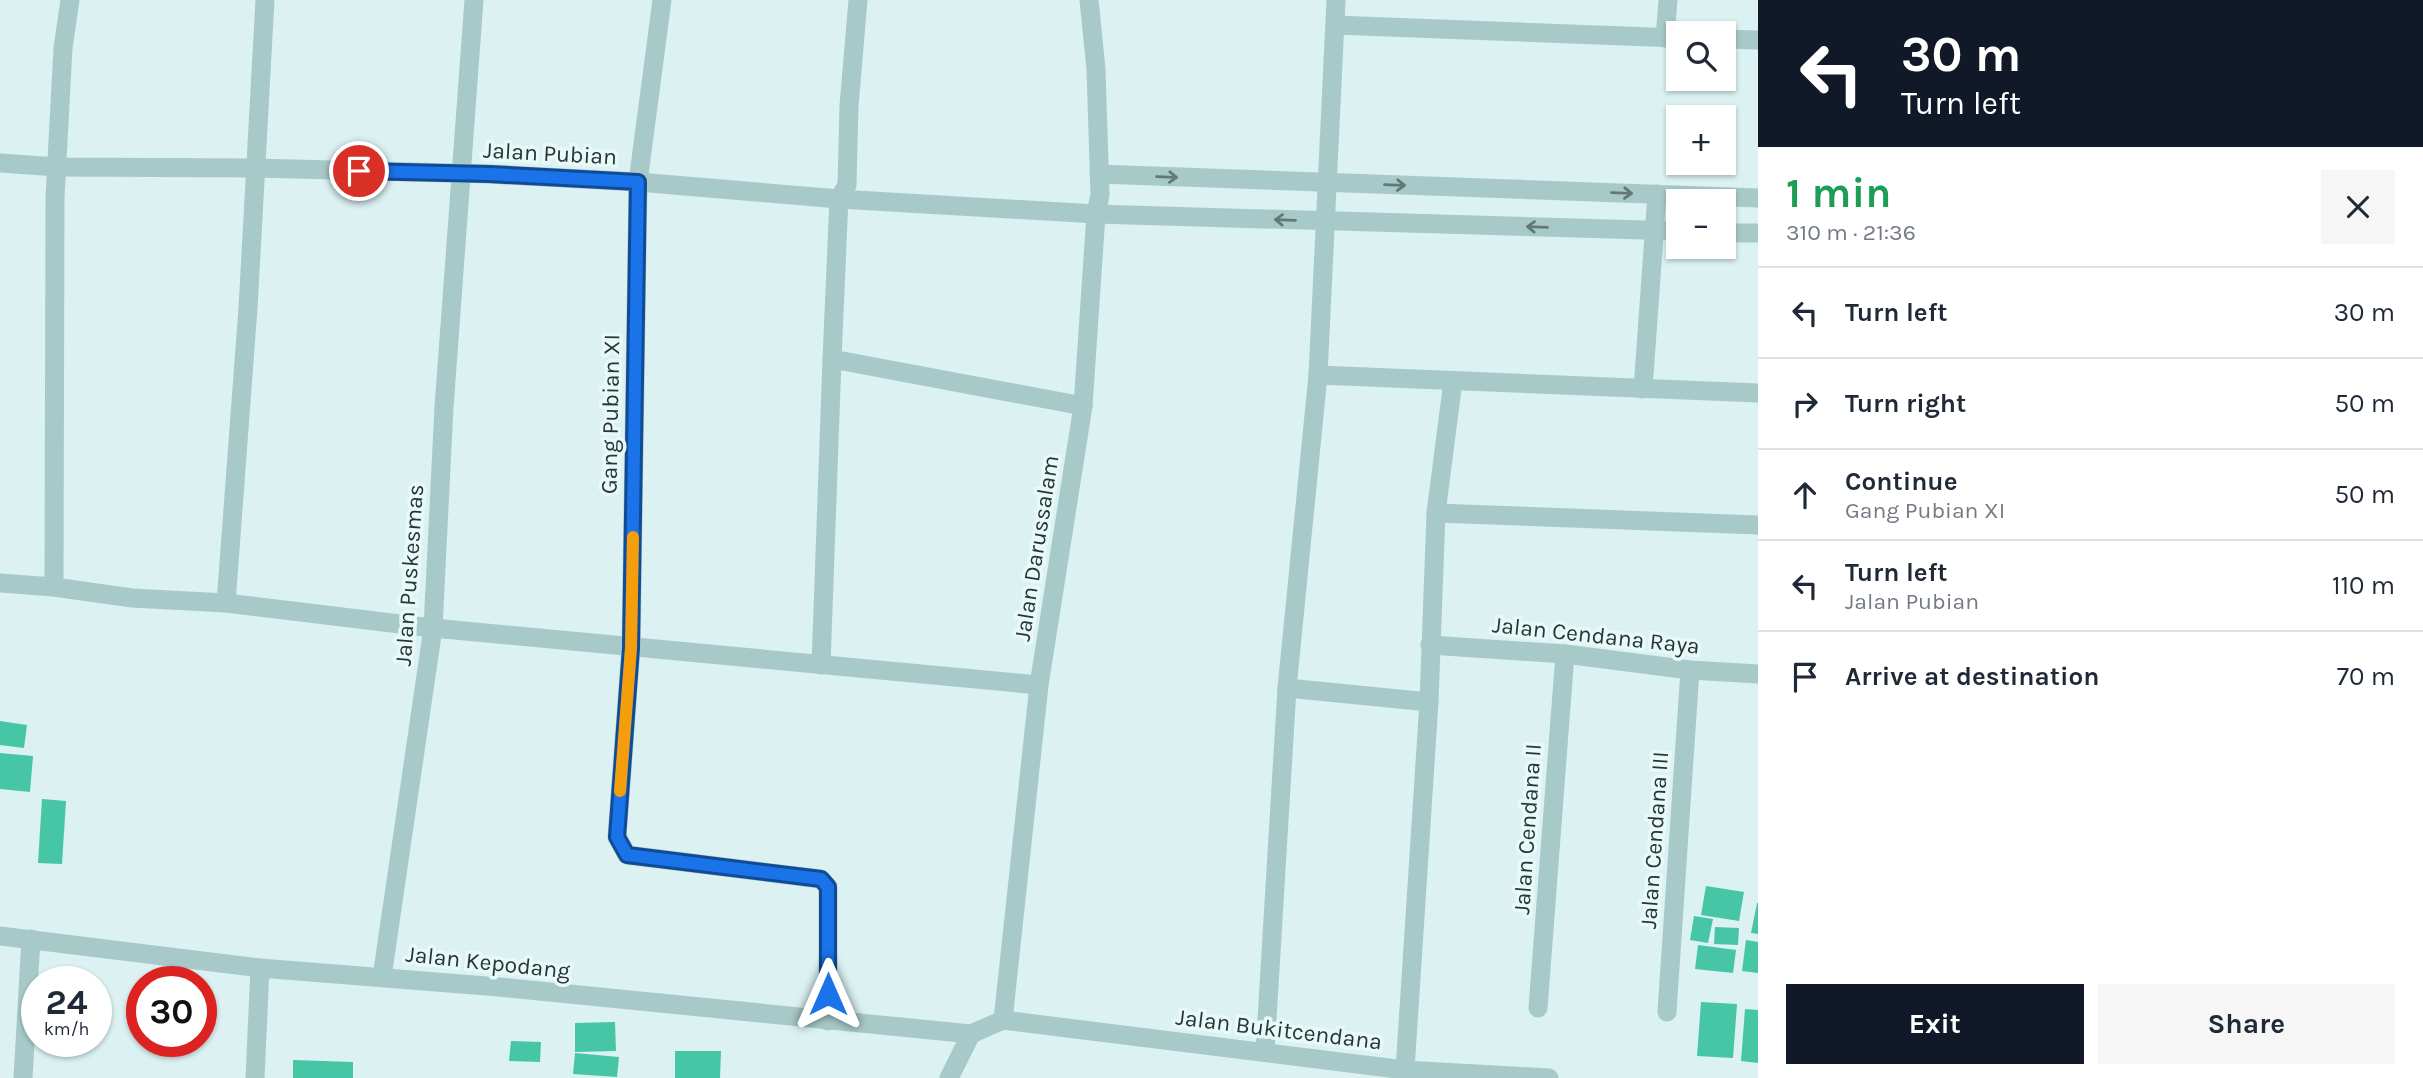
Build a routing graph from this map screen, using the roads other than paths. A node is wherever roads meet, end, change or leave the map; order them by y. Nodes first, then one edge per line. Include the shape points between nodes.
1 (69, 0) edge
2 (265, 0) edge
3 (474, 0) edge
4 (662, 0) edge
5 (859, 0) edge
6 (1089, 0) edge
7 (1336, 0) edge
8 (1668, 0) edge
9 (1670, 21) edge
10 (1335, 25) junction
11 (1666, 38) edge
12 (1736, 39) edge
13 (1758, 40) edge
14 (0, 163) edge
15 (58, 167) junction
16 (255, 168) junction
17 (462, 174) junction
18 (1099, 174) junction
19 (638, 182) junction
20 (1328, 183) junction
21 (1657, 194) junction
22 (1758, 198) edge
23 (839, 199) junction
24 (1096, 214) junction
25 (1326, 221) junction
26 (1653, 230) junction
27 (1666, 231) edge
28 (1736, 233) edge
29 (1758, 233) edge
30 (831, 359) junction
31 (1318, 375) junction
32 (1453, 381) junction
33 (1643, 389) junction
34 (1758, 393) edge
35 (1083, 406) junction
36 (1436, 513) junction
37 (1758, 525) edge
38 (0, 583) edge
39 (54, 587) junction
40 (226, 603) junction
41 (433, 628) junction
42 (1430, 645) junction
43 (631, 648) junction
44 (1565, 654) junction
45 (821, 665) junction
46 (1690, 670) junction
47 (1758, 674) edge
48 (1040, 685) junction
49 (1287, 688) junction
50 (1429, 702) junction
51 (0, 936) edge
52 (31, 939) junction
53 (260, 968) junction
54 (382, 976) junction
55 (1538, 1007) dead end
56 (1667, 1012) dead end
57 (1003, 1020) junction
58 (828, 1021) junction
59 (971, 1034) junction
60 (1265, 1052) junction
61 (1405, 1070) junction
62 (23, 1078) edge
63 (254, 1078) edge
64 (949, 1078) edge
65 (1549, 1078) edge

1 - 15 street
2 - 16 street
3 - 17 street, Jalan Puskesmas
4 - 19 street, Gang Pubian XI
5 - 23 street via 847,185
6 - 18 street, Jalan Darussalam
7 - 10 street
8 - 9 street
10 - 11 street
10 - 20 street
12 - 13 street
14 - 15 street, Jalan Pubian
15 - 16 street, Jalan Pubian
15 - 39 street
16 - 17 street, Jalan Pubian
16 - 40 street
17 - 19 street, Jalan Pubian
17 - 41 street, Jalan Puskesmas
18 -> 20 street
18 - 24 street, Jalan Darussalam
19 - 23 street, Jalan Pubian
19 - 43 street, Gang Pubian XI
20 -> 21 street
20 - 25 street
21 - 22 street
21 - 26 street
23 - 24 street, Jalan Pubian
23 - 30 street
25 -> 24 street, Jalan Pubian
24 - 35 street, Jalan Darussalam
26 -> 25 street, Jalan Pubian
25 - 31 street
26 - 27 street, Jalan Pubian
26 - 33 street
28 - 29 street
30 - 35 street
30 - 45 street
31 - 32 street
31 - 49 street
32 - 33 street
32 - 36 street
33 - 34 street
35 - 48 street, Jalan Darussalam
36 - 37 street
36 - 42 street
38 - 39 street
39 - 40 street via 132,598
40 - 41 street
41 - 43 street
41 - 54 street, Jalan Puskesmas
42 - 44 street, Jalan Cendana Raya
42 - 50 street
43 - 45 street
43 - 58 street, Gang Pubian XI via 617,840 627,855 825,882
44 - 46 street, Jalan Cendana Raya
44 - 55 street, Jalan Cendana II
45 - 48 street
46 - 47 street, Jalan Cendana Raya
46 - 56 street, Jalan Cendana III
48 - 57 street, Jalan Darussalam
49 - 50 street
49 - 60 street
50 - 61 street
51 - 52 street, Jalan Kepodang
52 - 53 street, Jalan Kepodang
52 - 62 street
53 - 54 street, Jalan Kepodang
53 - 63 street
54 - 58 street, Jalan Kepodang
57 - 59 street
57 - 60 street, Jalan Bukitcendana
58 - 59 street, Jalan Kepodang
59 - 64 street
60 - 61 street, Jalan Bukitcendana
61 - 65 street, Jalan Bukitcendana

